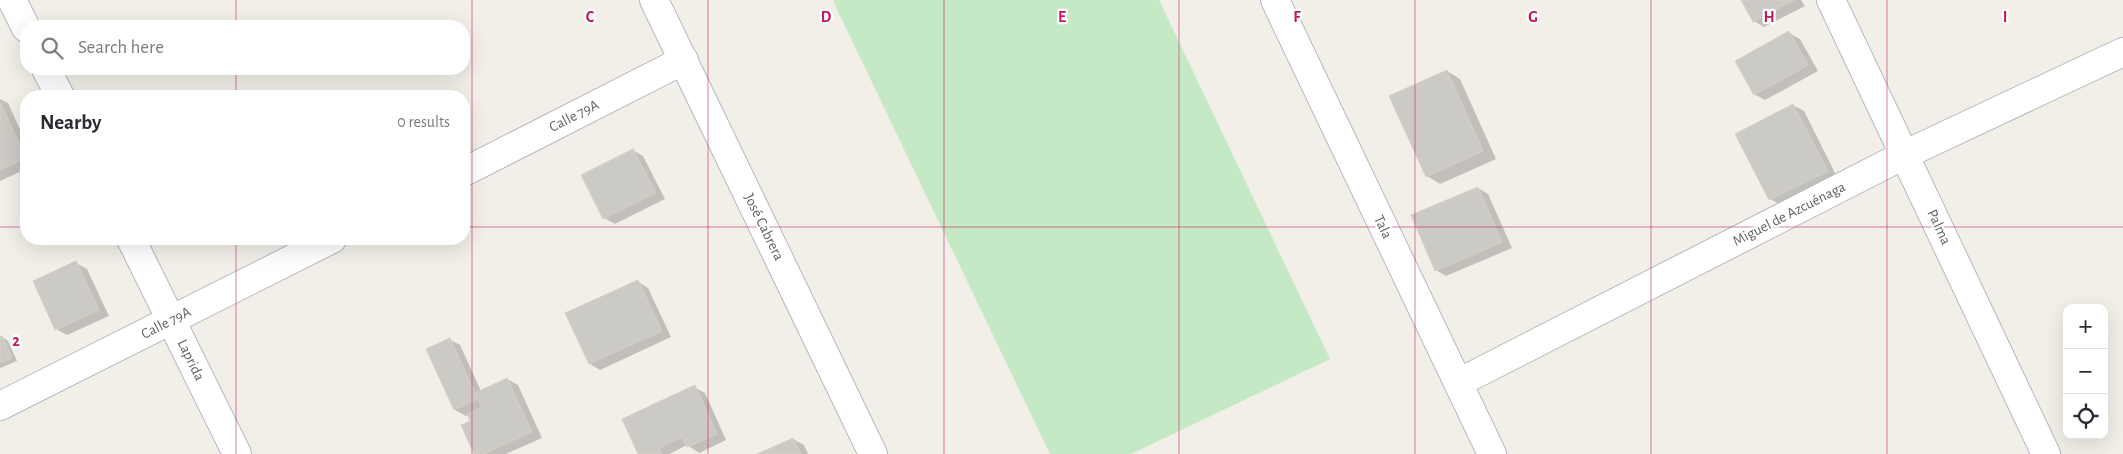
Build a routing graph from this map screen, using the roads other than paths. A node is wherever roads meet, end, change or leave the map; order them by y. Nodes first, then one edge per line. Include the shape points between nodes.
1 (12, 0) edge
2 (654, 0) edge
3 (1831, 0) edge
4 (1278, 1) edge
5 (22, 20) edge
6 (2123, 52) edge
7 (684, 60) junction
8 (49, 75) edge
9 (57, 90) edge
10 (1906, 154) junction
11 (470, 169) edge
12 (134, 245) edge
13 (320, 245) edge
14 (172, 320) junction
15 (1458, 383) junction
16 (0, 406) edge
17 (237, 454) edge
18 (873, 454) edge
19 (1492, 454) edge
20 (2046, 454) edge

1 - 5 street
2 - 7 street, José Cabrera
3 - 10 street, Palma
4 - 15 street, Tala
6 - 10 street, Miguel de Azcuénaga
7 - 11 street, Calle 79A
7 - 18 street, José Cabrera
8 - 9 street
10 - 15 street, Miguel de Azcuénaga
10 - 20 street, Palma
12 - 14 street, Laprida
13 - 14 street, Calle 79A
14 - 16 street, Calle 79A
14 - 17 street, Laprida
15 - 19 street, Tala

